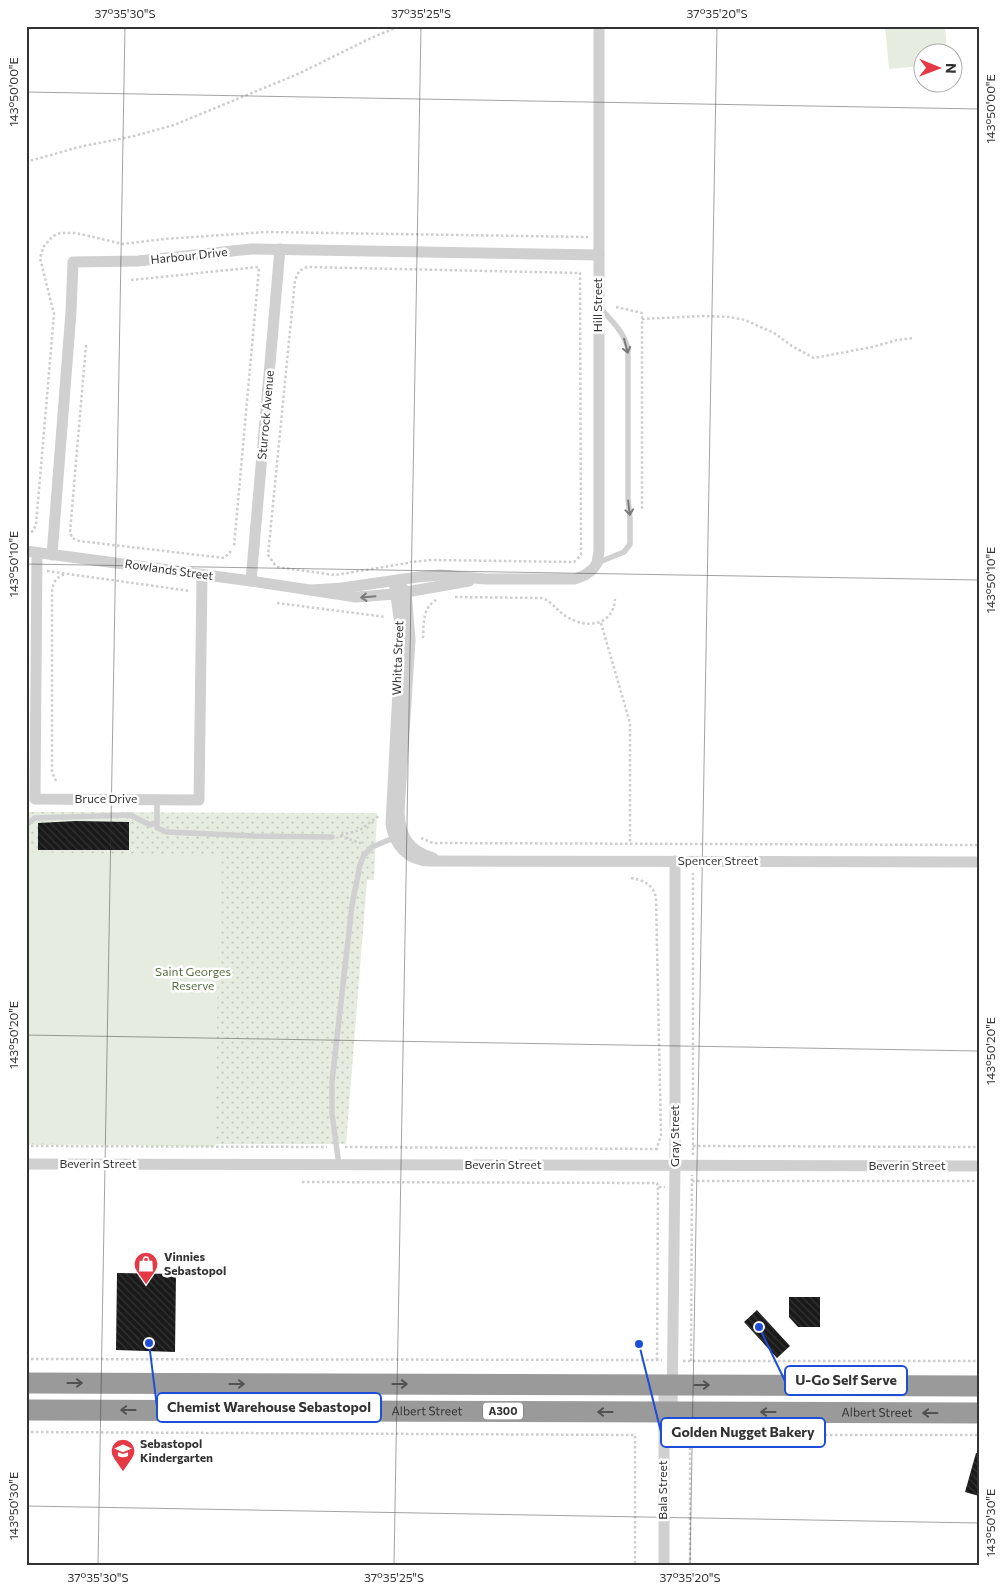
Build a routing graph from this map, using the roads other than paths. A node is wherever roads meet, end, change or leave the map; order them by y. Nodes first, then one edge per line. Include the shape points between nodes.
1 (599, 26) edge
2 (280, 250) junction
3 (598, 255) junction
4 (598, 307) junction
5 (32, 552) edge
6 (52, 554) junction
7 (597, 562) junction
8 (202, 575) junction
9 (251, 581) junction
10 (394, 581) junction
11 (432, 582) junction
12 (312, 590) junction
13 (401, 593) junction
14 (157, 800) junction
15 (157, 822) junction
16 (26, 825) edge
17 (398, 836) junction
18 (332, 837) dead end
19 (675, 861) junction
20 (979, 862) edge
21 (26, 1164) edge
22 (338, 1165) junction
23 (675, 1165) junction
24 (979, 1166) edge
25 (26, 1383) edge
26 (668, 1385) junction
27 (979, 1386) edge
28 (26, 1410) edge
29 (668, 1412) junction
30 (979, 1413) edge
31 (664, 1565) edge

1 - 3 street, Hill Street
2 - 3 street, Harbour Drive
2 - 6 street, Harbour Drive via 242,250 138,261 73,262
2 - 9 street, Sturrock Avenue
3 - 4 street, Hill Street
4 - 7 street, Hill Street
4 -> 7 lane via 615,324 628,349 631,540 624,552
5 - 6 street, Rowlands Street
5 - 14 street, Bruce Drive via 37,570 35,799
6 - 8 street, Rowlands Street
7 - 11 street, Rowlands Street via 583,580
8 - 9 street, Rowlands Street
8 - 14 street, Bruce Drive via 199,800
9 - 12 street, Rowlands Street
10 - 11 street, Rowlands Street
10 - 12 street, Rowlands Street
10 - 13 street, Whitta Street
11 - 13 street, Rowlands Street
13 -> 12 street, Rowlands Street via 356,597
13 - 17 street, Whitta Street via 410,640
13 - 17 street, Whitta Street via 390,815 391,827
14 - 15 lane
15 - 16 lane via 150,825 130,815 35,818
15 - 18 lane via 157,828 167,832
17 - 19 street, Spencer Street via 412,853 458,861
17 - 22 lane via 372,847 360,865 332,1072
19 - 20 street, Spencer Street
19 - 23 street, Gray Street
21 - 22 street, Beverin Street
22 - 23 street, Beverin Street
23 - 24 street, Beverin Street
23 - 26 street, Gray Street
25 -> 26 highway, A300
26 -> 27 highway, A300
26 - 29 street, Gray Street
29 -> 28 highway, Albert Street / A300
30 -> 29 highway, Albert Street / A300
29 - 31 street, Bala Street

